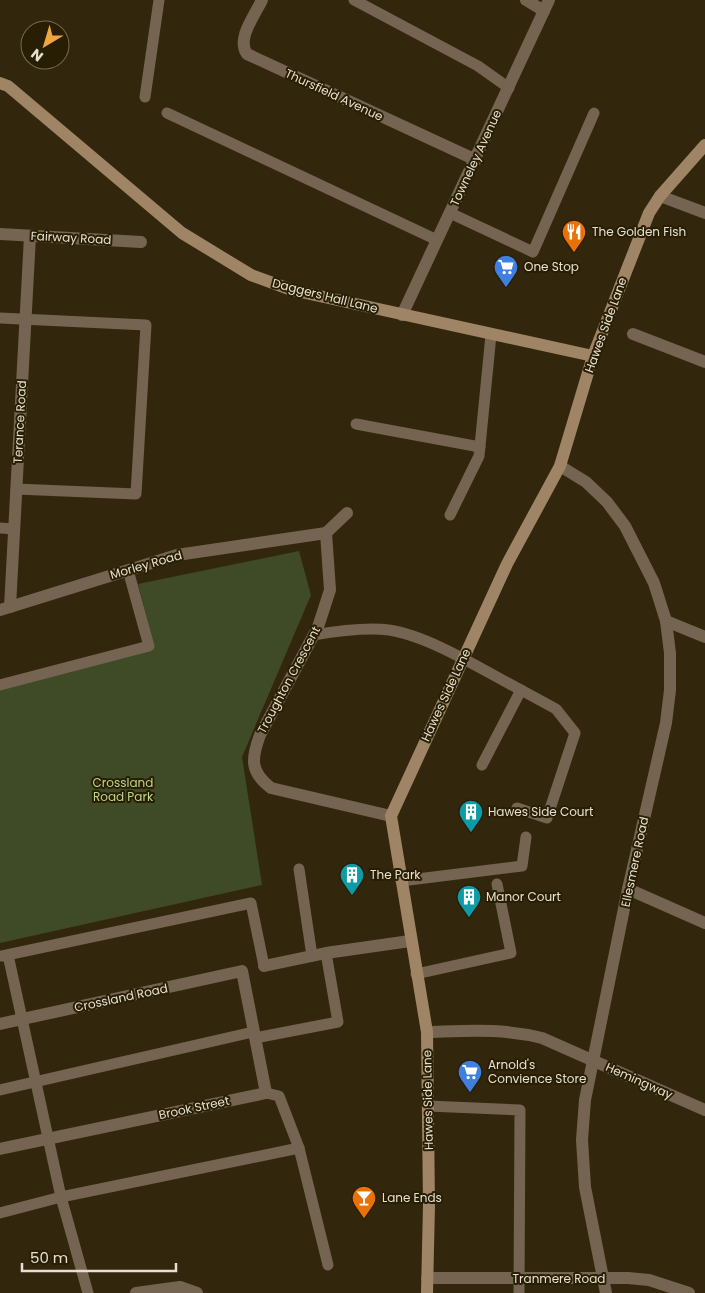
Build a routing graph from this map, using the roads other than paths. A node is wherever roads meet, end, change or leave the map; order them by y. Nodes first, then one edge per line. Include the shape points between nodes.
1 (159, 0) edge
2 (262, 0) edge
3 (354, 0) edge
4 (526, 0) edge
5 (546, 6) edge
6 (0, 83) edge
7 (509, 88) junction
8 (146, 97) dead end
9 (167, 113) dead end
10 (594, 113) dead end
11 (705, 145) edge
12 (476, 160) junction
13 (660, 196) junction
14 (450, 213) junction
15 (705, 213) edge
16 (0, 234) edge
17 (30, 236) junction
18 (437, 240) junction
19 (141, 242) dead end
20 (402, 315) junction
21 (0, 318) edge
22 (26, 318) junction
23 (491, 334) junction
24 (633, 334) dead end
25 (593, 356) junction
26 (705, 362) edge
27 (356, 424) dead end
28 (480, 447) junction
29 (560, 466) junction
30 (16, 489) junction
31 (347, 512) dead end
32 (450, 515) dead end
33 (0, 528) edge
34 (14, 529) junction
35 (326, 533) junction
36 (128, 570) junction
37 (5, 608) edge
38 (666, 621) junction
39 (313, 635) junction
40 (705, 637) edge
41 (463, 660) junction
42 (0, 685) edge
43 (521, 690) junction
44 (482, 765) dead end
45 (517, 808) dead end
46 (390, 816) junction
47 (526, 837) dead end
48 (298, 869) dead end
49 (400, 881) junction
50 (497, 884) dead end
51 (628, 890) junction
52 (705, 923) edge
53 (410, 941) junction
54 (326, 953) junction
55 (4, 956) edge
56 (312, 956) junction
57 (264, 966) joint
58 (416, 974) junction
59 (20, 1020) junction
60 (0, 1024) edge
61 (427, 1032) junction
62 (254, 1035) junction
63 (593, 1060) junction
64 (35, 1083) junction
65 (0, 1090) edge
66 (266, 1093) junction
67 (428, 1106) junction
68 (705, 1110) edge
69 (48, 1139) junction
70 (299, 1148) junction
71 (0, 1149) edge
72 (61, 1197) junction
73 (0, 1213) edge
74 (328, 1265) dead end
75 (427, 1278) junction
76 (520, 1279) junction
77 (604, 1279) junction
78 (88, 1293) edge
79 (136, 1293) edge
80 (197, 1293) edge
81 (427, 1293) edge
82 (519, 1293) edge
83 (606, 1293) edge
84 (689, 1293) edge

1 - 8 lane
2 - 12 street, Thursfield Avenue via 243,40 242,48 247,54
3 - 7 lane via 478,66
4 - 5 street
5 - 7 street, Towneley Avenue
6 - 20 main road, Daggers Hall Lane via 16,92 182,233 251,275 292,290
7 - 12 street, Towneley Avenue
9 - 18 lane
10 - 14 lane via 533,252
11 - 13 main road, Hawes Side Lane
12 - 14 street, Towneley Avenue
13 - 15 street
13 - 25 main road, Hawes Side Lane via 649,212
14 - 18 street, Towneley Avenue
16 - 17 street, Fairway Road
17 - 19 street, Fairway Road
17 - 22 street, Terance Road
18 - 20 street, Towneley Avenue
20 - 23 main road, Daggers Hall Lane
21 - 22 lane
22 - 30 street, Terance Road
22 - 30 lane via 146,325 136,494
23 - 25 main road, Daggers Hall Lane
23 - 28 lane
24 - 26 street
25 - 29 main road, Hawes Side Lane
27 - 28 lane
28 - 32 lane via 479,456
29 - 38 street, Ellesmere Road via 586,482 625,526 654,583
29 - 41 main road, Hawes Side Lane via 507,564
30 - 34 street, Terance Road
31 - 35 street
33 - 34 lane
34 - 37 street, Terance Road
35 - 36 street, Morley Road via 177,555
35 - 39 street, Troughton Crescent via 330,590
36 - 37 street, Morley Road
36 - 42 lane via 148,646
38 - 40 street
38 - 51 street, Ellesmere Road via 670,690 666,724
39 - 41 lane via 390,630 418,638
39 - 46 street, Troughton Crescent via 260,735 254,750 254,768 259,779 271,788
41 - 43 lane
41 - 46 main road, Hawes Side Lane
43 - 44 lane
43 - 45 lane via 556,709 575,733 547,818
46 - 49 main road, Hawes Side Lane
47 - 49 lane via 522,866
48 - 56 lane
49 - 53 main road, Hawes Side Lane
50 - 58 lane via 511,954
51 - 52 street
51 - 63 street, Ellesmere Road
53 - 54 street
53 - 58 main road, Hawes Side Lane
54 - 56 street
54 - 62 lane via 338,1022
55 - 57 lane via 251,904
55 - 59 lane
56 - 57 street
58 - 61 main road, Hawes Side Lane
59 - 60 street, Crossland Road
59 - 62 street, Crossland Road via 242,971
59 - 64 lane
61 - 63 street, Hemingway via 517,1032 542,1038
61 - 67 main road, Hawes Side Lane
62 - 64 lane
62 - 66 street
63 - 68 street, Hemingway
63 - 77 street, Ellesmere Road via 582,1140 585,1186
64 - 65 lane
64 - 69 lane
66 - 69 street, Brook Street
66 - 70 lane via 279,1096
67 - 75 main road, Hawes Side Lane
67 - 76 lane via 520,1110
69 - 71 street, Brook Street
69 - 72 lane
70 - 72 lane
70 - 74 lane
72 - 73 lane
72 - 78 lane
75 - 76 street, Tranmere Road
75 - 81 main road, Hawes Side Lane
76 - 77 street, Tranmere Road
76 - 82 lane
77 - 83 street, Ellesmere Road
77 - 84 street, Tranmere Road via 649,1280
79 - 80 street via 180,1287

